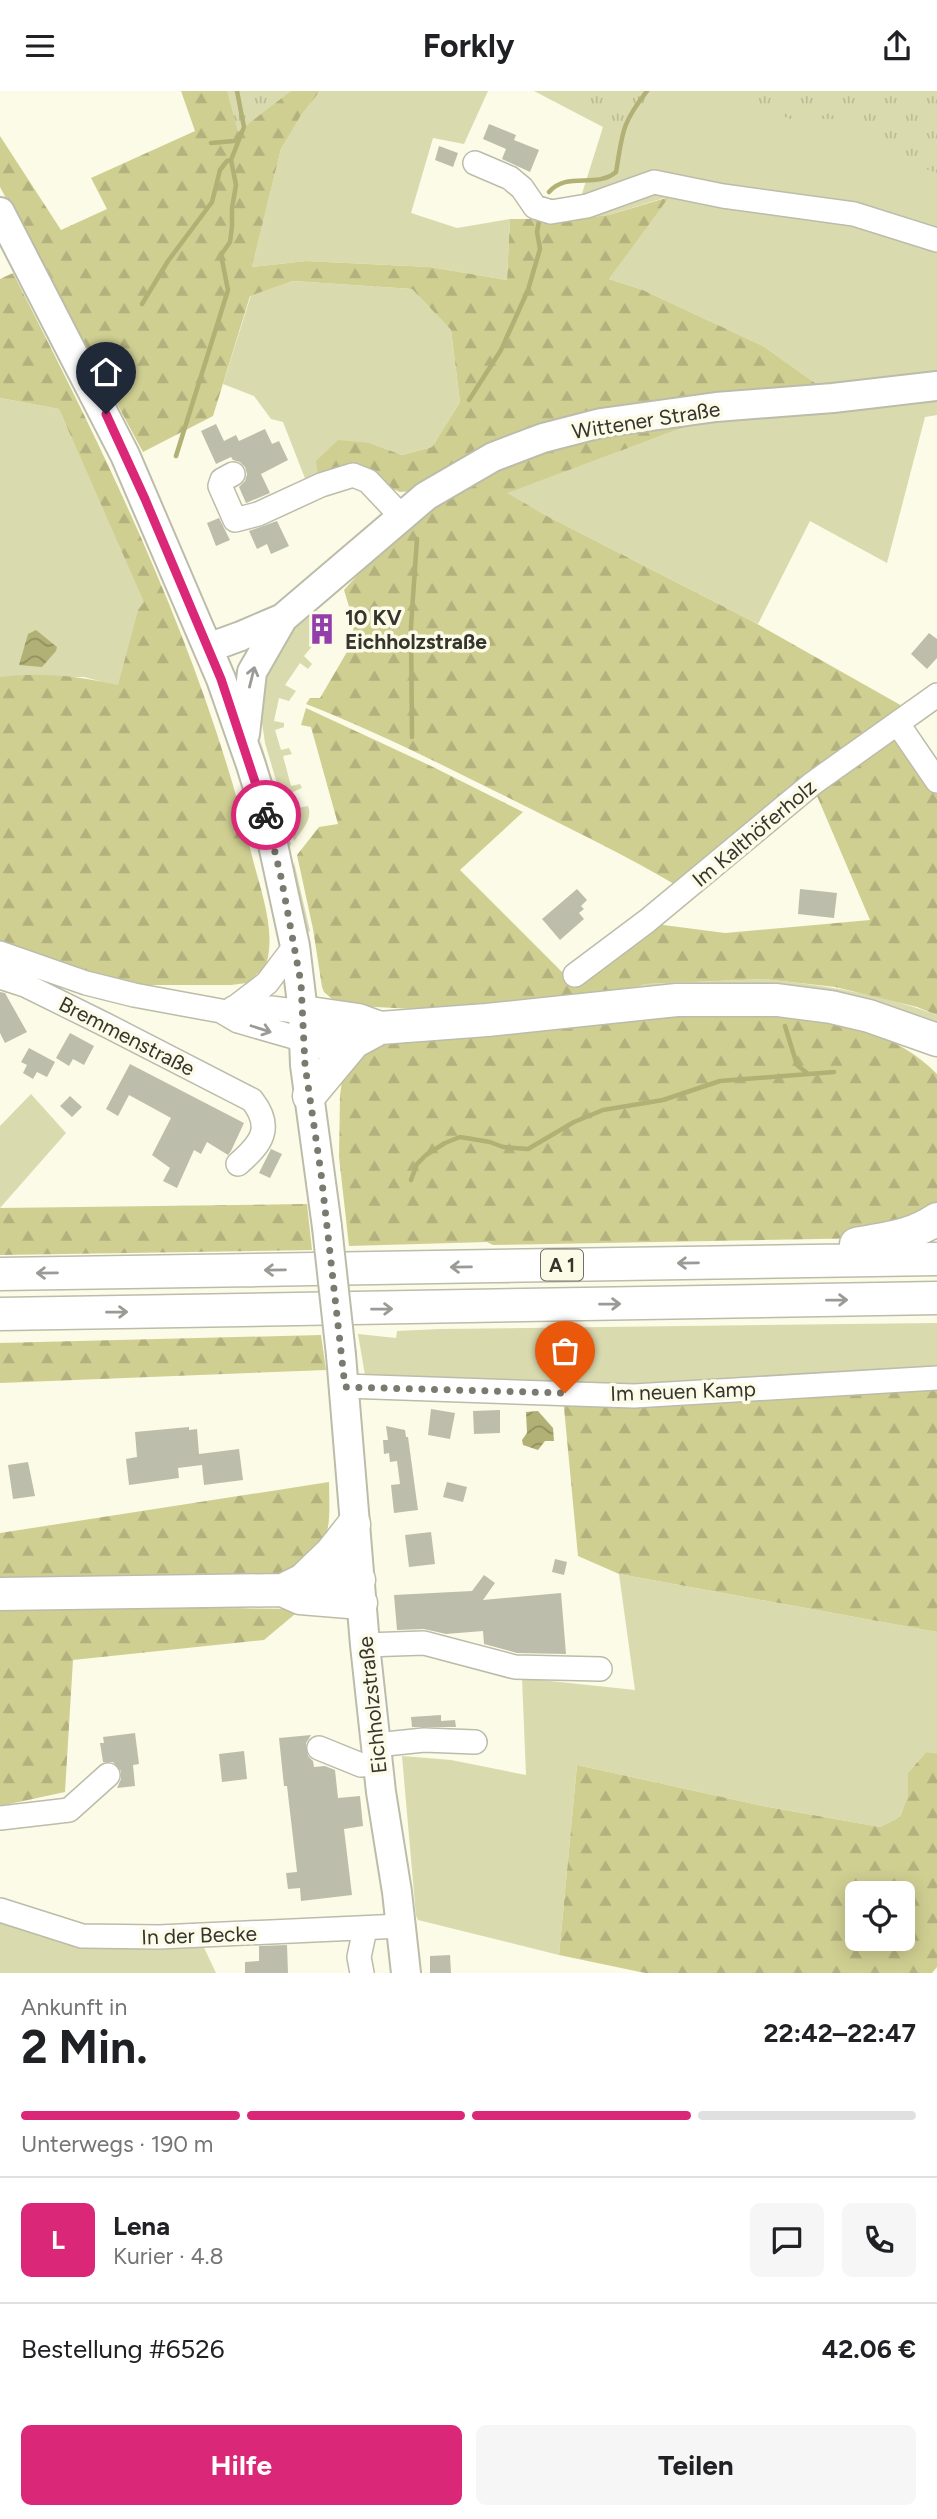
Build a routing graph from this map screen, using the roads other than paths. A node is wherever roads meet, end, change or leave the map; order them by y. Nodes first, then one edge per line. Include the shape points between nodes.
1 (475, 163) dead end
2 (0, 212) edge
3 (937, 240) edge
4 (937, 386) edge
5 (233, 474) dead end
6 (401, 516) junction
7 (283, 618) junction
8 (208, 648) junction
9 (937, 695) edge
10 (898, 725) junction
11 (244, 744) junction
12 (937, 781) edge
13 (295, 946) junction
14 (0, 953) edge
15 (575, 975) dead end
16 (0, 977) edge
17 (229, 1009) junction
18 (304, 1026) junction
19 (902, 1028) junction
20 (367, 1035) junction
21 (937, 1040) edge
22 (937, 1060) edge
23 (309, 1096) junction
24 (238, 1164) dead end
25 (937, 1219) edge
26 (937, 1259) edge
27 (757, 1262) junction
28 (0, 1274) edge
29 (937, 1298) edge
30 (0, 1314) edge
31 (937, 1378) edge
32 (345, 1387) junction
33 (354, 1524) junction
34 (292, 1585) junction
35 (360, 1592) junction
36 (0, 1594) edge
37 (365, 1645) junction
38 (600, 1669) dead end
39 (475, 1742) dead end
40 (319, 1748) dead end
41 (377, 1754) junction
42 (108, 1775) dead end
43 (0, 1818) edge
44 (0, 1910) edge
45 (401, 1926) junction
46 (365, 1929) junction
47 (362, 1973) edge
48 (406, 1973) edge

1 - 3 street via 510,178 535,207 551,212 587,206 654,183 854,214
2 - 8 main road via 117,436
4 - 6 main road, Wittener Straße via 601,423 493,457
5 - 6 street via 222,480 220,487 235,520 353,475 368,481
6 - 7 main road, Wittener Straße
7 - 8 main road, Wittener Straße
11 -> 7 main road via 252,672
8 - 11 main road
9 - 10 street, Im Kalthöferholz
10 - 12 street
10 - 15 street, Im Kalthöferholz via 802,791
11 - 13 main road via 267,817
13 - 17 street via 267,983
13 - 18 main road
14 - 17 street, Bremmenstraße via 141,997
16 - 24 street, Bremmenstraße via 25,985 252,1100 261,1112 261,1141
17 - 18 street, Bremmenstraße
18 - 20 highway via 358,1020
18 - 23 main road
19 - 20 highway via 831,1007 736,999 677,1000
19 - 21 highway
19 - 22 highway
20 - 23 highway
23 - 32 main road, Eichholzstraße, bridge
25 - 27 highway via 898,1237
26 - 27 highway, A 1
27 -> 28 highway, A 1
30 -> 29 highway, A 1
31 - 32 street, Im neuen Kamp via 634,1396
32 - 33 main road, Eichholzstraße
33 - 34 highway via 332,1552
33 - 35 main road, Eichholzstraße
34 - 35 highway via 334,1577
34 - 36 highway
35 - 37 main road, Eichholzstraße
37 - 38 street via 424,1643 515,1667
37 - 41 main road, Eichholzstraße
39 - 41 street via 424,1740
40 - 41 street via 361,1765
41 - 45 main road, Eichholzstraße
42 - 43 street via 69,1809
44 - 46 street, In der Becke via 82,1936
45 - 46 street, In der Becke
45 - 48 main road, Eichholzstraße
46 - 47 street via 359,1957

